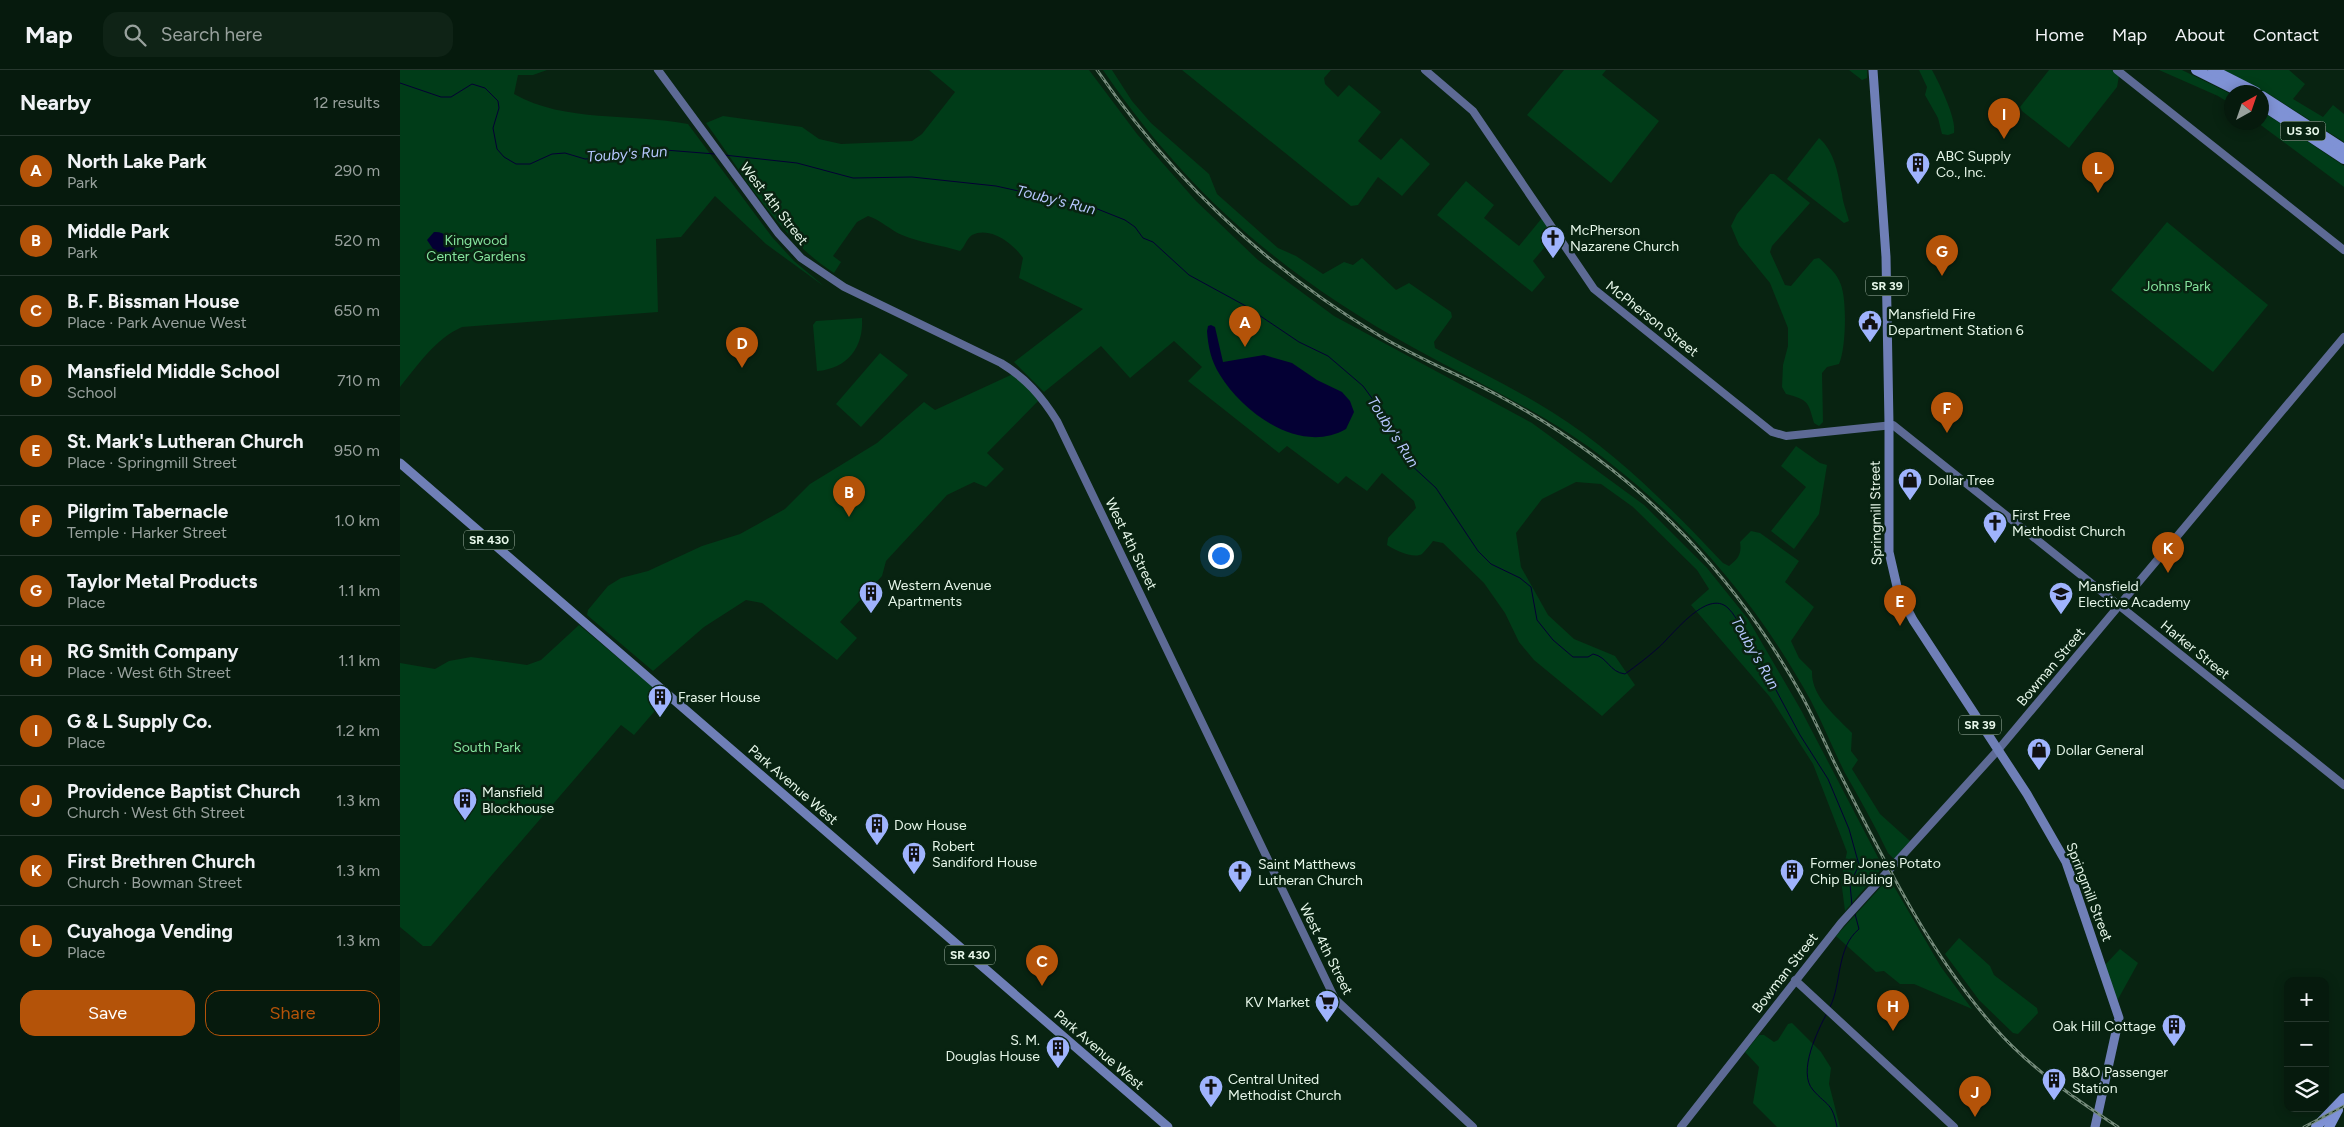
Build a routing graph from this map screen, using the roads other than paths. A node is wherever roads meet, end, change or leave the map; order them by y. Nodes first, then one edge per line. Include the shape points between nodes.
1 (658, 70) edge
2 (1425, 70) edge
3 (1873, 70) edge
4 (2116, 70) edge
5 (2196, 70) edge
6 (2213, 70) edge
7 (2226, 85) edge
8 (2242, 85) edge
9 (2269, 101) edge
10 (2269, 110) edge
11 (2344, 149) edge
12 (2344, 159) edge
13 (2344, 250) edge
14 (2344, 337) edge
15 (1890, 424) junction
16 (400, 464) edge
17 (2119, 605) junction
18 (1998, 750) junction
19 (2344, 785) edge
20 (1795, 980) junction
21 (2344, 1099) edge
22 (1168, 1127) edge
23 (1473, 1127) edge
24 (1681, 1127) edge
25 (1954, 1127) edge
26 (2095, 1127) edge
27 (2316, 1127) edge
28 (2329, 1127) edge

1 - 23 street, West 4th Street via 785,242 824,275 844,287 1001,363 1038,392 1057,421 1332,995
2 - 15 street, McPherson Street via 1473,111 1594,289 1772,432 1786,436
3 - 15 main road, Springmill Street / SR 39 via 1886,258
4 - 13 street
5 - 7 highway
6 - 8 highway
9 - 11 highway, US 30
10 - 12 highway, US 30
14 - 17 street, Bowman Street
15 - 17 street, Harker Street
15 - 18 main road, Springmill Street / SR 39 via 1888,539 1894,580 1913,620
16 - 22 main road, Park Avenue West / SR 430
17 - 18 street, Bowman Street
17 - 19 street, Harker Street
18 - 20 street, Bowman Street via 1850,912
18 - 26 main road, Springmill Street / SR 39 via 2064,858 2119,1018
20 - 24 street, Bowman Street
20 - 25 street
21 - 27 highway
21 - 28 highway

